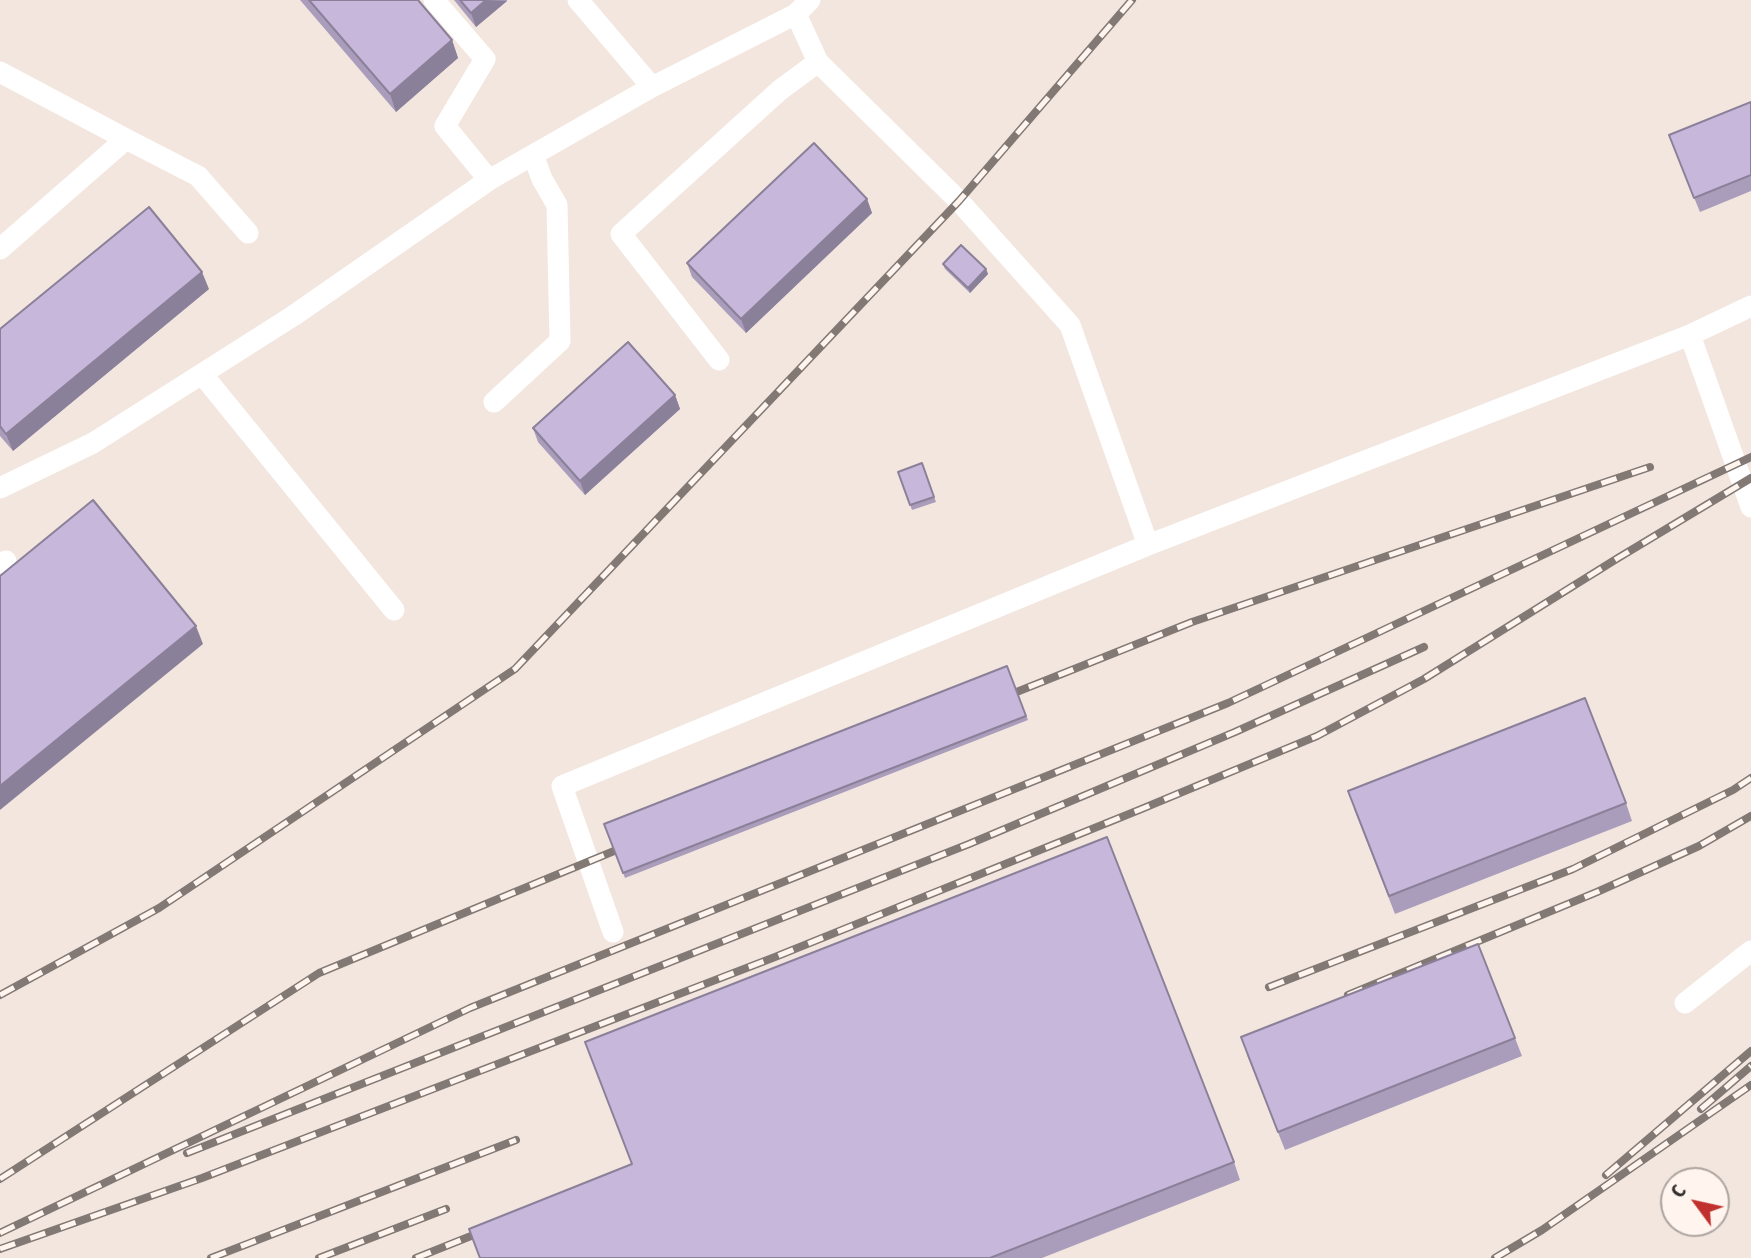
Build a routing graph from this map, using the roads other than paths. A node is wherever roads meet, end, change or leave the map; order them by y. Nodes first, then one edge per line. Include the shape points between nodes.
1 (434, 0) edge
2 (578, 0) edge
3 (803, 7) edge
4 (818, 62) junction
5 (0, 72) edge
6 (652, 87) junction
7 (126, 139) junction
8 (533, 155) junction
9 (489, 180) junction
10 (248, 233) dead end
11 (0, 249) edge
12 (1751, 306) edge
13 (1689, 335) junction
14 (719, 360) dead end
15 (202, 374) junction
16 (494, 402) dead end
17 (0, 488) edge
18 (1751, 507) edge
19 (1149, 545) junction
20 (394, 610) dead end
21 (613, 932) dead end
22 (1751, 951) edge
23 (1685, 1003) dead end

1 - 9 lane via 485,59 445,126
2 - 6 lane
3 - 4 lane
3 - 6 lane
4 - 14 lane via 780,90 621,234
4 - 19 lane via 959,201 1070,325
5 - 7 lane
6 - 8 lane
7 - 10 lane via 198,176
7 - 11 lane
8 - 9 lane
8 - 16 lane via 557,205 560,341
9 - 15 lane
12 - 13 lane
13 - 18 lane
13 - 19 lane
15 - 17 lane via 93,443
15 - 20 lane
19 - 21 lane via 562,786
22 - 23 lane

